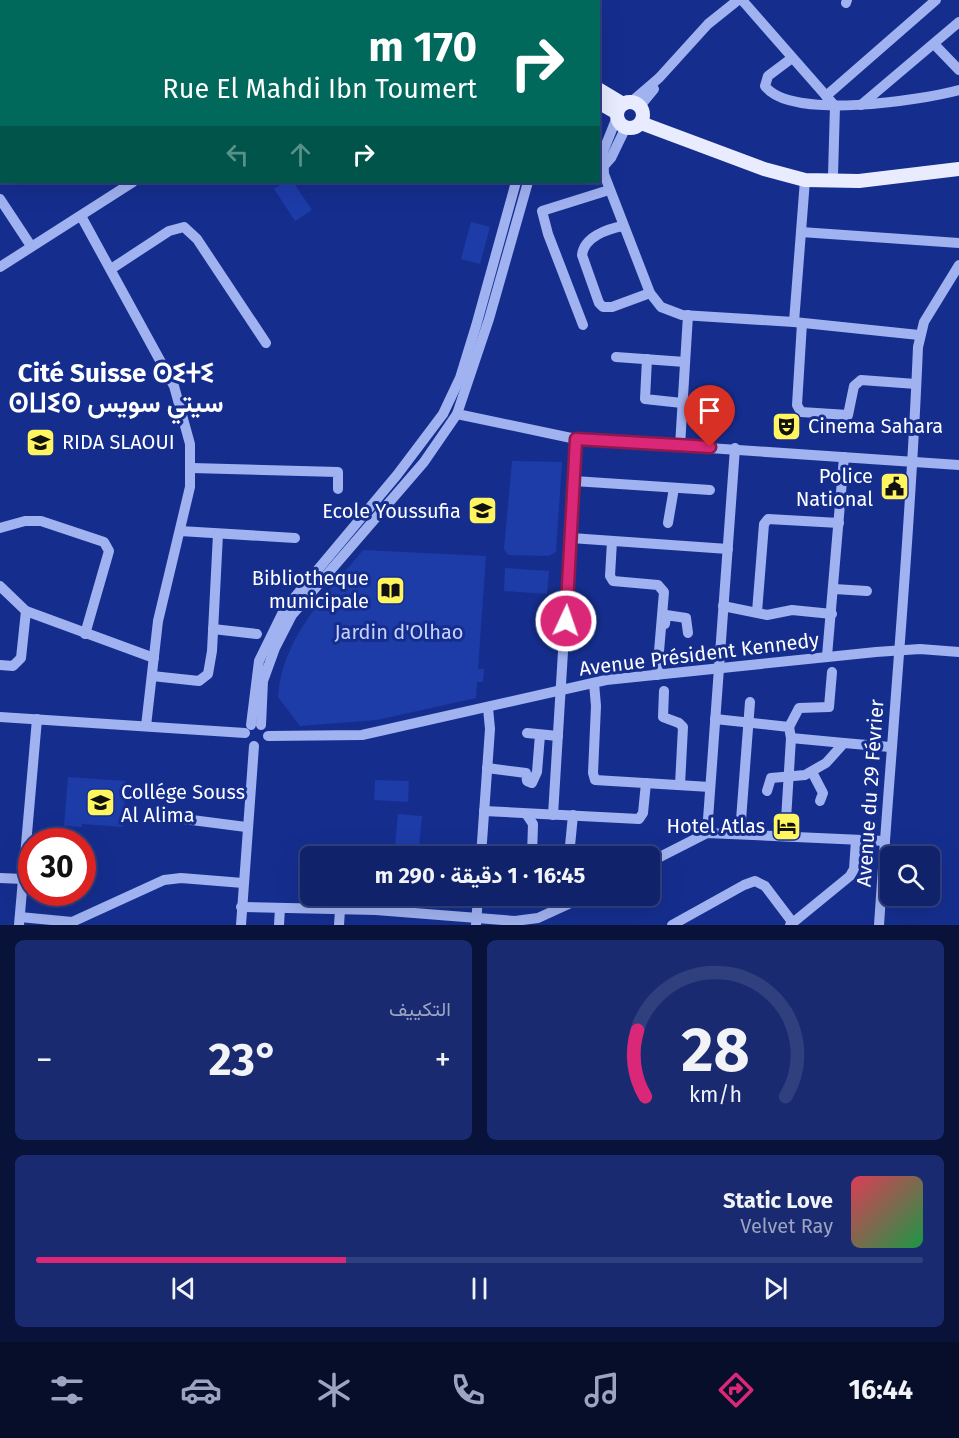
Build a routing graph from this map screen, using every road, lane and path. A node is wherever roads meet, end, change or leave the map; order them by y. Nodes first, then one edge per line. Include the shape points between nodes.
1 (936, 0) edge
2 (734, 2) edge
3 (959, 22) edge
4 (934, 44) junction
5 (792, 58) junction
6 (959, 70) edge
7 (959, 90) edge
8 (600, 91) edge
9 (826, 96) junction
10 (600, 103) edge
11 (861, 105) junction
12 (835, 106) junction
13 (630, 114) junction
14 (959, 160) edge
15 (959, 169) edge
16 (833, 175) junction
17 (805, 180) junction
18 (131, 183) edge
19 (516, 183) edge
20 (528, 183) edge
21 (609, 190) junction
22 (0, 198) edge
23 (521, 205) junction
24 (542, 211) junction
25 (81, 216) junction
26 (623, 226) junction
27 (801, 232) junction
28 (959, 243) edge
29 (31, 246) junction
30 (959, 266) edge
31 (0, 267) edge
32 (111, 269) junction
33 (650, 293) junction
34 (688, 315) junction
35 (798, 322) junction
36 (583, 325) dead end
37 (919, 335) junction
38 (266, 343) dead end
39 (616, 357) dead end
40 (646, 359) junction
41 (685, 362) junction
42 (916, 384) junction
43 (682, 403) junction
44 (456, 414) junction
45 (576, 439) junction
46 (680, 446) junction
47 (735, 448) junction
48 (844, 457) junction
49 (910, 462) junction
50 (959, 465) edge
51 (192, 468) junction
52 (574, 482) junction
53 (674, 488) junction
54 (338, 489) dead end
55 (710, 490) dead end
56 (668, 523) dead end
57 (839, 523) junction
58 (0, 528) edge
59 (180, 531) junction
60 (218, 534) junction
61 (295, 538) dead end
62 (571, 538) junction
63 (612, 541) junction
64 (728, 549) junction
65 (0, 585) edge
66 (834, 589) junction
67 (867, 591) dead end
68 (723, 606) junction
69 (26, 610) junction
70 (757, 612) junction
71 (832, 614) junction
72 (213, 629) junction
73 (688, 633) dead end
74 (85, 634) junction
75 (257, 634) dead end
76 (900, 647) junction
77 (959, 652) edge
78 (827, 656) junction
79 (154, 658) junction
80 (0, 664) edge
81 (719, 668) junction
82 (832, 672) dead end
83 (659, 675) junction
84 (152, 676) junction
85 (594, 683) junction
86 (561, 690) junction
87 (664, 691) dead end
88 (750, 702) dead end
89 (488, 708) junction
90 (0, 717) edge
91 (37, 719) junction
92 (716, 719) junction
93 (748, 723) junction
94 (146, 726) junction
95 (252, 728) junction
96 (527, 733) dead end
97 (790, 733) junction
98 (540, 735) junction
99 (268, 736) junction
100 (558, 736) junction
101 (844, 742) junction
102 (254, 746) junction
103 (890, 747) junction
104 (488, 768) junction
105 (812, 772) junction
106 (789, 777) junction
107 (646, 783) junction
108 (680, 785) junction
109 (710, 787) junction
110 (767, 791) dead end
111 (820, 801) dead end
112 (484, 811) junction
113 (527, 815) junction
114 (553, 815) junction
115 (573, 815) junction
116 (184, 819) dead end
117 (741, 820) dead end
118 (246, 827) junction
119 (27, 828) edge
120 (707, 833) junction
121 (785, 836) junction
122 (856, 840) junction
123 (885, 841) junction
124 (482, 846) edge
125 (532, 846) edge
126 (570, 846) edge
127 (660, 857) edge
128 (0, 878) edge
129 (18, 879) edge
130 (243, 883) junction
131 (21, 906) edge
132 (477, 906) edge
133 (553, 906) edge
134 (241, 907) junction
135 (280, 908) junction
136 (340, 910) junction
137 (20, 921) edge
138 (476, 921) edge
139 (791, 924) edge
140 (241, 925) edge
141 (279, 925) edge
142 (339, 925) edge
143 (672, 925) edge
144 (879, 925) edge

1 - 9 street
2 - 5 street
2 - 13 street via 693,39
3 - 4 street
4 - 6 street
4 - 11 street
5 - 9 street
5 - 12 street via 768,76 767,89 799,101
7 - 11 street
8 - 13 main road
9 - 12 street
10 - 13 main road
11 - 12 street
12 - 16 street
13 - 16 main road via 782,168
13 - 17 main road via 764,169
13 - 21 street via 603,152
14 - 16 main road
15 - 17 main road via 859,182
17 - 27 street
18 - 25 street
19 - 95 street via 460,378 443,414 284,610 259,661
20 - 23 street
21 - 24 street
21 - 26 street
22 - 29 street
23 - 24 street
23 - 44 street via 476,360
24 - 36 street
25 - 29 street
25 - 32 street
26 - 33 street
26 - 33 street via 588,241 583,249 599,303 612,307
27 - 28 street
27 - 35 street
29 - 31 street
30 - 37 street
32 - 38 street via 169,231 184,227
32 - 51 street via 174,386 188,433
33 - 34 street via 661,307
34 - 35 street
34 - 41 street
35 - 37 street
35 - 42 street via 797,405 801,412 848,415 854,386 861,380
37 - 42 street
39 - 40 street
40 - 41 street
40 - 43 street via 645,399
41 - 43 street
42 - 49 street
43 - 46 street
44 - 45 street
44 - 95 street via 417,470 292,615 274,648
45 - 46 street
45 - 52 street
46 - 47 street
47 - 48 street
47 - 64 street
48 - 49 street
48 - 57 street
49 - 50 street
49 - 76 street
51 - 54 street via 338,471
51 - 59 street
52 - 53 street
52 - 62 street
53 - 55 street
53 - 56 street
57 - 66 street
57 - 70 street via 771,518 766,521
58 - 74 street via 41,521 104,542 109,551
59 - 60 street
59 - 79 street via 158,621
60 - 61 street
60 - 72 street
62 - 63 street
62 - 86 street
63 - 64 street
63 - 83 street via 613,582 658,585 664,592
64 - 68 street
65 - 69 street
66 - 67 street
66 - 71 street
68 - 70 street
68 - 81 street
69 - 74 street
69 - 80 street via 21,658 13,666
70 - 71 street
71 - 78 street
72 - 75 street
72 - 84 street via 210,668 204,679
73 - 83 street via 686,618 666,615
74 - 79 street
76 - 77 street, Avenue Président Kennedy
76 - 78 street, Avenue Président Kennedy
76 - 103 street, Avenue du 29 Février
78 - 81 street, Avenue Président Kennedy
79 - 84 street
81 - 83 street, Avenue Président Kennedy
81 - 92 street
82 - 97 street via 830,706 799,708
83 - 85 street, Avenue Président Kennedy
84 - 94 street
85 - 86 street, Avenue Président Kennedy
85 - 107 street via 594,779
86 - 89 street, Avenue Président Kennedy
86 - 100 street
87 - 108 street via 662,716 683,727
88 - 93 street
89 - 99 street, Avenue Président Kennedy via 362,735
89 - 104 street
90 - 91 street
91 - 94 street
91 - 119 street
92 - 93 street
92 - 109 street
93 - 97 street
93 - 117 street
94 - 95 street
95 - 99 street
95 - 102 street via 246,739
96 - 98 street
97 - 101 street
97 - 106 street
98 - 100 street
98 - 104 street via 537,772 532,783 527,781 526,774
99 - 102 street via 262,745
100 - 114 street
101 - 103 street
101 - 105 street via 835,755
102 - 118 street
103 - 123 street, Avenue du 29 Février
104 - 112 street
105 - 106 street
105 - 111 street via 823,793
106 - 110 street via 771,778
106 - 121 street
107 - 108 street
107 - 115 street via 639,819
108 - 109 street
109 - 120 street
112 - 113 street
112 - 124 street
113 - 114 street
113 - 125 street via 533,824
114 - 115 street
115 - 126 street
116 - 118 street
118 - 130 street
120 - 121 street
120 - 127 street
121 - 122 street
122 - 123 street
122 - 139 street via 850,876
123 - 144 street, Avenue du 29 Février
128 - 129 street
130 - 134 street
130 - 137 street via 164,880 72,922
131 - 137 street
132 - 138 street
133 - 138 street via 528,919
134 - 135 street
134 - 140 street
135 - 136 street
135 - 141 street
136 - 138 street
136 - 142 street
139 - 143 street via 765,886 755,881

